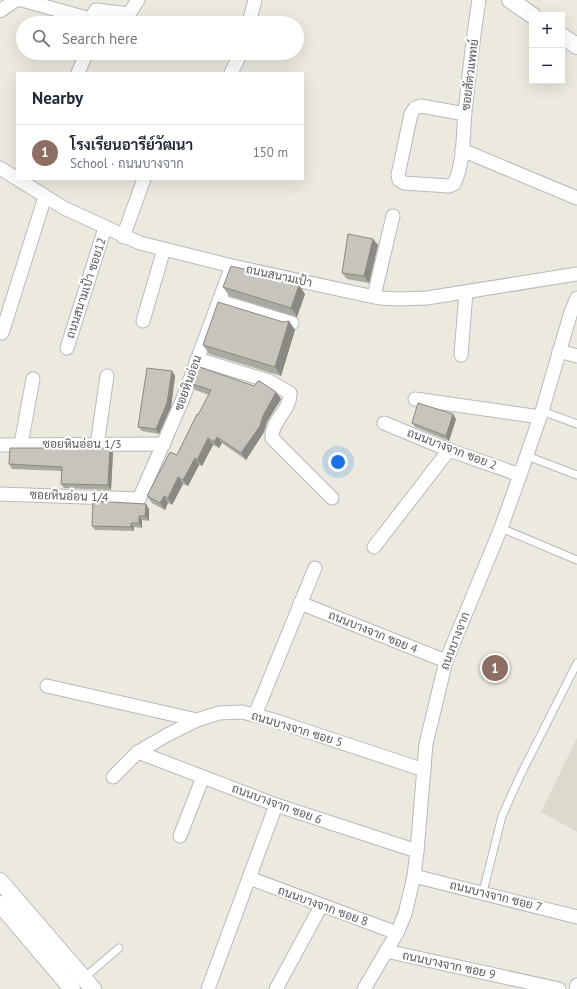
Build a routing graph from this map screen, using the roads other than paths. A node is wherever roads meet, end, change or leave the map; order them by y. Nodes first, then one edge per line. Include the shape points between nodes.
1 (22, 0) edge
2 (138, 0) edge
3 (255, 0) edge
4 (479, 0) edge
5 (510, 0) edge
6 (0, 11) edge
7 (529, 13) edge
8 (79, 16) edge
9 (92, 16) edge
10 (251, 16) edge
11 (565, 38) edge
12 (577, 46) edge
13 (83, 60) edge
14 (238, 60) edge
15 (78, 72) edge
16 (232, 72) edge
17 (465, 114) junction
18 (462, 150) junction
19 (0, 168) edge
20 (16, 176) edge
21 (144, 180) edge
22 (33, 184) edge
23 (45, 197) junction
24 (577, 198) edge
25 (393, 216) dead end
26 (105, 228) junction
27 (123, 237) junction
28 (164, 249) junction
29 (232, 266) junction
30 (577, 274) edge
31 (466, 292) junction
32 (374, 296) junction
33 (577, 298) edge
34 (218, 301) junction
35 (143, 321) dead end
36 (292, 323) dead end
37 (2, 333) dead end
38 (67, 348) dead end
39 (560, 351) junction
40 (461, 355) dead end
41 (577, 356) edge
42 (197, 359) junction
43 (107, 376) dead end
44 (33, 379) dead end
45 (415, 399) dead end
46 (541, 414) junction
47 (384, 423) dead end
48 (577, 424) edge
49 (21, 444) junction
50 (164, 444) junction
51 (0, 445) edge
52 (97, 445) junction
53 (449, 450) junction
54 (527, 456) junction
55 (520, 474) junction
56 (577, 475) edge
57 (0, 494) edge
58 (332, 498) dead end
59 (139, 499) joint
60 (500, 528) junction
61 (374, 547) dead end
62 (577, 560) edge
63 (315, 568) dead end
64 (300, 603) junction
65 (446, 661) junction
66 (577, 663) edge
67 (47, 686) dead end
68 (255, 715) junction
69 (197, 720) junction
70 (138, 752) junction
71 (424, 770) junction
72 (114, 777) dead end
73 (203, 777) junction
74 (276, 805) junction
75 (180, 836) dead end
76 (417, 851) junction
77 (414, 876) junction
78 (248, 878) junction
79 (0, 881) edge
80 (483, 892) junction
81 (0, 904) edge
82 (321, 906) junction
83 (577, 917) edge
84 (397, 933) junction
85 (120, 948) dead end
86 (386, 951) junction
87 (577, 985) edge
88 (77, 986) edge
89 (208, 989) edge
90 (276, 989) edge
91 (364, 989) edge
92 (559, 989) edge
93 (576, 989) edge

1 - 6 street via 16,0
1 - 8 street
2 - 9 street via 129,14 96,10
3 - 10 street
4 - 17 street, ซอยสัตวแพทย์
5 - 7 street
11 - 12 street
13 - 15 street
14 - 16 street
17 - 18 street, ซอยสัตวแพทย์
17 - 18 street, ซอยสัตวแพทย์ via 420,106 415,108 411,114 399,180 404,183 449,186 454,184
18 - 24 street
19 - 20 street, ถนนสนามเป้า
21 - 27 street
22 - 23 street, ถนนสนามเป้า
23 - 26 street, ถนนสนามเป้า
23 - 37 street
25 - 32 street
26 - 27 street, ถนนสนามเป้า
26 - 38 street, ถนนสนามเป้า ซอย12
27 - 28 street, ถนนสนามเป้า
28 - 29 street, ถนนสนามเป้า
28 - 35 street
29 - 32 street, ถนนสนามเป้า
29 - 34 street, ซอยหินอ่อน
30 - 31 street, ถนนสนามเป้า
31 - 32 street, ถนนสนามเป้า via 427,298 400,299
31 - 40 street
33 - 39 street, ถนนบางจาก via 570,312
34 - 36 street
34 - 42 street, ซอยหินอ่อน
39 - 41 street
39 - 46 street, ถนนบางจาก
42 - 50 street, ซอยหินอ่อน
42 - 58 street via 270,381 290,393 291,400 271,432 272,438
43 - 52 street
44 - 49 street
45 - 46 street
46 - 48 lane
46 - 54 street, ถนนบางจาก
47 - 53 street, ถนนบางจาก ซอย 2
49 - 51 street, ซอยหินอ่อน 1/3
49 - 52 street, ซอยหินอ่อน 1/3
50 - 52 street, ซอยหินอ่อน 1/3
50 - 59 street, ซอยหินอ่อน
53 - 55 street, ถนนบางจาก ซอย 2
53 - 61 street
54 - 55 street, ถนนบางจาก
54 - 56 lane
55 - 60 street, ถนนบางจาก
57 - 59 street, ซอยหินอ่อน 1/4
60 - 62 lane
60 - 65 street, ถนนบางจาก
63 - 64 street
64 - 65 street, ถนนบางจาก ซอย 4
64 - 68 street
65 - 71 street, ถนนบางจาก via 432,715
66 - 80 lane via 502,816
67 - 69 street
68 - 69 street, ถนนบางจาก ซอย 5 via 242,712 219,713
68 - 71 street, ถนนบางจาก ซอย 5
69 - 70 street, ถนนบางจาก ซอย 5
70 - 72 street, ถนนบางจาก ซอย 5
70 - 73 street, ถนนบางจาก ซอย 6
71 - 76 street, ถนนบางจาก
73 - 74 street, ถนนบางจาก ซอย 6
73 - 75 street
74 - 76 street, ถนนบางจาก ซอย 6
74 - 78 street
76 - 77 street, ถนนบางจาก
77 - 80 street, ถนนบางจาก ซอย 7
77 - 84 street, ถนนบางจาก via 405,914
78 - 82 street, ถนนบางจาก ซอย 8
78 - 89 street
79 - 88 street
80 - 83 street, ถนนบางจาก ซอย 7
81 - 88 street
82 - 84 street, ถนนบางจาก ซอย 8
82 - 90 street
84 - 86 street, ถนนบางจาก
85 - 88 lane
86 - 91 street, ถนนบางจาก
86 - 92 street, ถนนบางจาก ซอย 9
87 - 93 street

